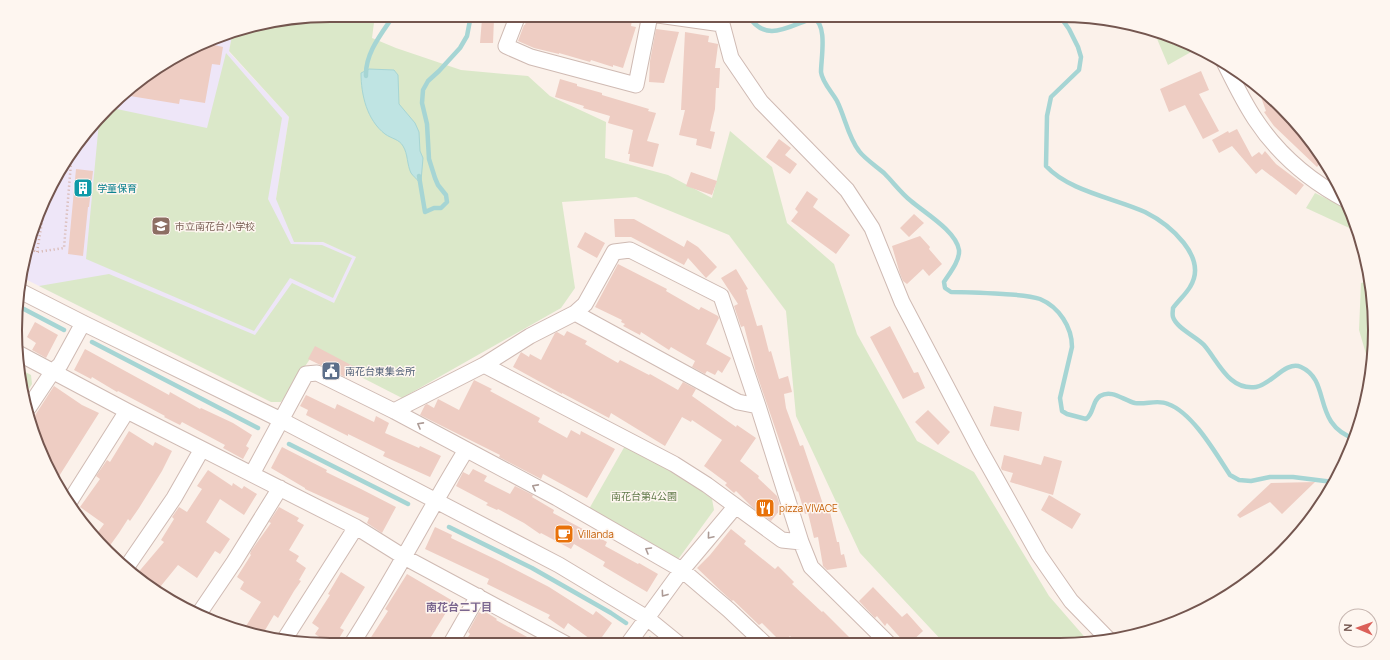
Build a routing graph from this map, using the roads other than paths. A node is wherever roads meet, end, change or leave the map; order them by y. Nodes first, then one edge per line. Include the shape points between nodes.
1 (515, 22) edge
2 (649, 22) edge
3 (722, 22) edge
4 (1229, 73) edge
5 (1336, 194) edge
6 (25, 293) edge
7 (575, 313) junction
8 (83, 323) junction
9 (24, 356) edge
10 (484, 365) junction
11 (53, 371) junction
12 (31, 404) edge
13 (758, 406) junction
14 (127, 411) junction
15 (394, 412) junction
16 (282, 420) junction
17 (202, 449) junction
18 (466, 450) junction
19 (252, 474) junction
20 (280, 488) junction
21 (72, 498) edge
22 (435, 501) junction
23 (735, 507) junction
24 (356, 527) junction
25 (801, 542) junction
26 (404, 557) junction
27 (129, 564) edge
28 (682, 570) junction
29 (478, 596) junction
30 (202, 610) edge
31 (647, 618) junction
32 (1104, 634) edge
33 (287, 635) edge
34 (355, 638) edge
35 (454, 638) edge
36 (547, 638) edge
37 (632, 638) edge
38 (672, 638) edge
39 (758, 638) edge
40 (883, 638) edge

1 - 2 street via 506,46 530,57 636,85
3 - 32 street via 731,58 761,102 847,190 872,228 902,302 980,450 1036,549 1071,601
4 - 5 street via 1255,120 1269,137 1292,163 1314,181
6 - 8 street
7 - 10 street via 530,336
7 - 13 street via 738,402
7 - 13 street via 585,304 614,252 630,250 670,270 721,296
8 - 11 street via 60,365
8 - 16 street
9 - 11 street
10 - 15 street
10 - 23 street via 674,464
11 - 12 street
11 - 14 street
13 - 25 street
14 - 17 street
14 - 21 street
15 - 16 street via 317,373 306,374
18 -> 15 street
16 - 19 street
16 - 22 street
17 - 19 street
17 - 27 street via 174,498
18 - 22 street
28 -> 18 street via 557,498
19 - 20 street
20 - 24 street
20 - 30 street
22 - 26 street
22 - 31 street via 559,565
23 - 25 street via 782,540
23 -> 28 street
24 - 26 street
24 - 33 street
25 - 40 street via 812,567
26 - 29 street
26 - 34 street
28 -> 31 street
28 - 39 street
29 - 35 street
29 - 36 street
31 - 37 street
31 - 38 street

